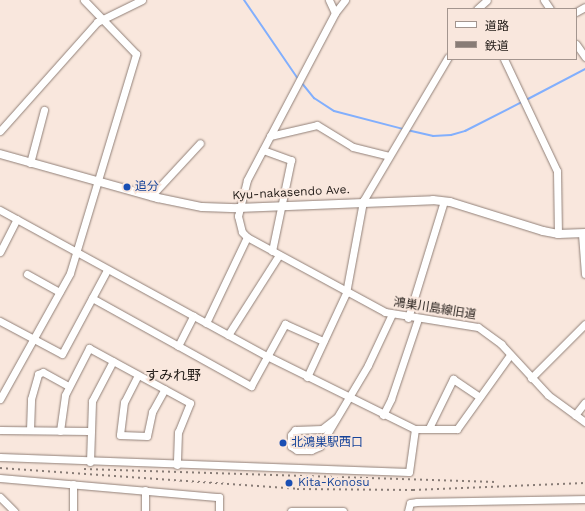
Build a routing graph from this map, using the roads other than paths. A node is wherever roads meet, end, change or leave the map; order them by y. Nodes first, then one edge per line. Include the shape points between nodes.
1 (84, 0) edge
2 (142, 0) edge
3 (329, 0) edge
4 (345, 0) edge
5 (487, 0) edge
6 (479, 8) edge
7 (335, 13) junction
8 (102, 19) junction
9 (577, 45) edge
10 (585, 57) edge
11 (447, 59) edge
12 (504, 60) edge
13 (44, 110) dead end
14 (0, 131) edge
15 (270, 136) junction
16 (200, 143) dead end
17 (263, 150) junction
18 (0, 154) edge
19 (389, 156) junction
20 (30, 163) junction
21 (96, 181) junction
22 (151, 196) junction
23 (363, 201) junction
24 (444, 201) junction
25 (283, 205) junction
26 (238, 208) junction
27 (0, 211) edge
28 (18, 219) junction
29 (583, 233) edge
30 (558, 234) junction
31 (247, 238) junction
32 (0, 252) edge
33 (75, 252) junction
34 (275, 253) junction
35 (107, 270) junction
36 (27, 274) dead end
37 (585, 274) edge
38 (59, 292) junction
39 (346, 293) junction
40 (92, 298) junction
41 (392, 314) junction
42 (193, 316) junction
43 (408, 318) junction
44 (418, 319) junction
45 (0, 321) edge
46 (206, 323) junction
47 (585, 324) edge
48 (228, 335) junction
49 (34, 338) junction
50 (324, 341) junction
51 (178, 346) junction
52 (510, 355) junction
53 (267, 356) junction
54 (113, 361) junction
55 (138, 375) junction
56 (307, 376) junction
57 (531, 378) junction
58 (3, 386) edge
59 (68, 386) junction
60 (165, 389) junction
61 (480, 396) junction
62 (349, 397) junction
63 (0, 399) edge
64 (585, 402) edge
65 (383, 415) junction
66 (575, 415) junction
67 (336, 418) junction
68 (585, 422) edge
69 (415, 428) junction
70 (429, 428) junction
71 (0, 430) edge
72 (30, 430) junction
73 (60, 431) junction
74 (89, 431) junction
75 (0, 457) edge
76 (90, 462) junction
77 (177, 465) junction
78 (0, 478) edge
79 (74, 484) junction
80 (145, 490) junction
81 (0, 497) edge
82 (585, 499) edge
83 (14, 511) edge
84 (73, 511) edge
85 (145, 511) edge
86 (219, 511) edge
87 (291, 511) edge
88 (343, 511) edge
89 (408, 511) edge

1 - 8 street
2 - 8 street
3 - 7 street
4 - 7 street
5 - 6 street
7 - 15 street
8 - 14 street
8 - 21 street via 136,54
9 - 10 street
11 - 19 street
12 - 30 street via 557,171
13 - 20 street
15 - 17 street
15 - 19 street via 317,125 353,147
16 - 22 street
17 - 25 street via 291,160
17 - 26 street
18 - 20 main road, Kyu-nakasendo Ave.
19 - 23 street
20 - 21 main road, Kyu-nakasendo Ave.
21 - 22 main road, Kyu-nakasendo Ave.
21 - 33 street
22 - 26 main road, Kyu-nakasendo Ave. via 202,207
23 - 24 main road, Kyu-nakasendo Ave.
23 - 25 main road, Kyu-nakasendo Ave.
23 - 39 street
24 - 30 main road, Kyu-nakasendo Ave.
24 - 43 street
25 - 26 main road, Kyu-nakasendo Ave.
25 - 34 street
26 - 31 street via 240,225
27 - 28 street
28 - 32 street
28 - 33 street
29 - 30 main road, Kyu-nakasendo Ave.
29 - 37 street
31 - 34 street, 鴻巣川島線旧道
31 - 46 street
33 - 35 street
33 - 38 street via 70,273
34 - 39 street, 鴻巣川島線旧道
34 - 48 street
35 - 40 street
35 - 42 street
36 - 38 street
38 - 49 street
39 - 41 street, 鴻巣川島線旧道
39 - 50 street
40 - 49 street via 62,354
40 - 51 street
41 - 43 street, 鴻巣川島線旧道
41 - 62 street via 377,350
42 - 46 street
42 - 51 street
43 - 44 street, 鴻巣川島線旧道
44 - 52 street, 鴻巣川島線旧道 via 478,327
44 - 65 street via 391,399
45 - 49 street
46 - 48 street
47 - 57 street
48 - 53 street
49 - 58 street
50 - 53 street via 285,324
50 - 56 street
51 - 53 street via 251,386
52 - 57 street, 鴻巣川島線旧道
52 - 61 street
53 - 56 street
54 - 55 street
54 - 59 street via 89,348
54 - 74 street via 94,397
55 - 60 street
55 - 60 street via 124,402 120,435 147,436 152,412
56 - 62 street
57 - 66 street, 鴻巣川島線旧道
58 - 63 street
59 - 72 street via 43,372 38,374 31,399
59 - 73 street via 62,408
60 - 77 street via 190,403 178,432
61 - 70 street via 457,429
61 - 70 street via 453,379
62 - 65 street
62 - 67 street
64 - 66 street
65 - 69 street
66 - 68 street, 鴻巣川島線旧道
67 - 67 street via 318,448 298,450 291,446 291,435 295,430 322,429
69 - 70 street
69 - 77 street via 409,472
71 - 72 street
72 - 73 street
73 - 74 street
74 - 76 street
75 - 76 street
76 - 77 street
78 - 79 street
79 - 80 street
79 - 84 street
80 - 85 street
80 - 86 street via 219,497
81 - 83 street
82 - 89 street via 417,502 410,503
87 - 88 street

